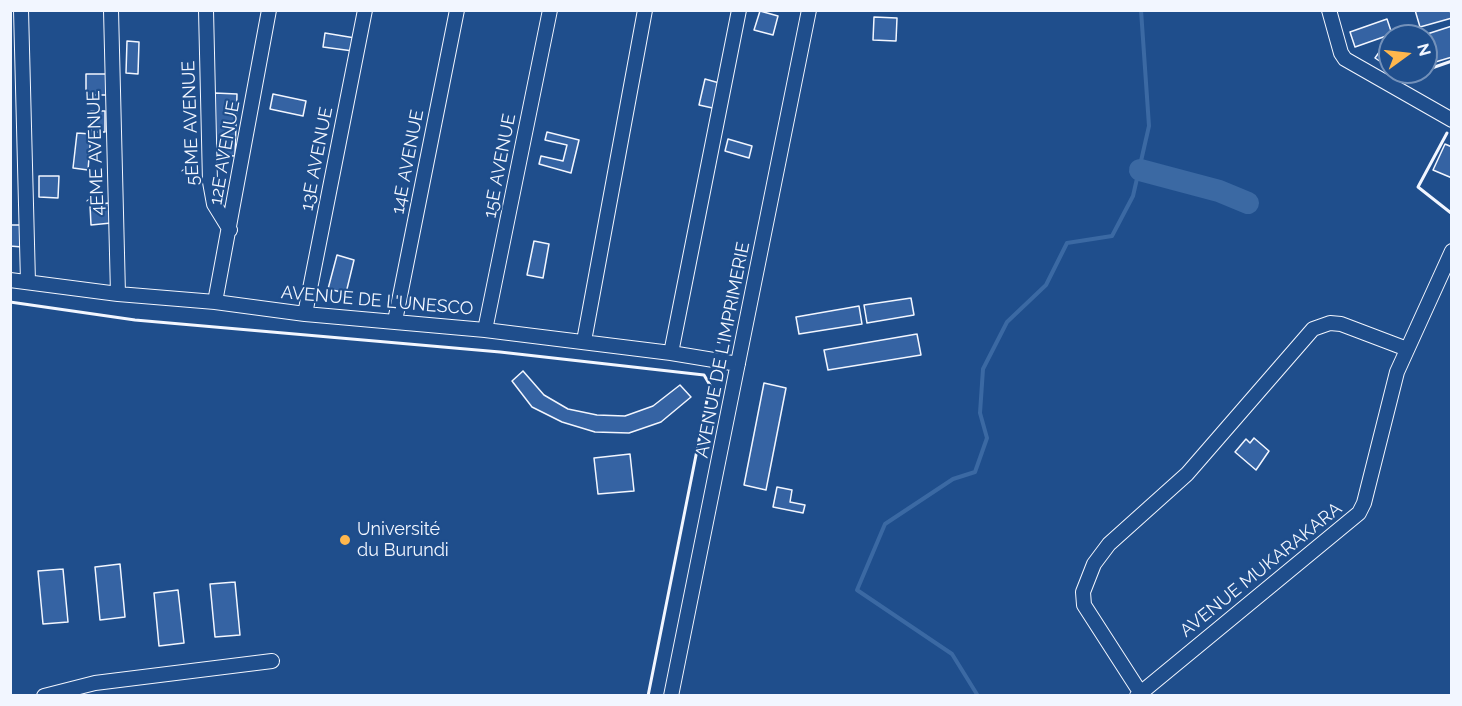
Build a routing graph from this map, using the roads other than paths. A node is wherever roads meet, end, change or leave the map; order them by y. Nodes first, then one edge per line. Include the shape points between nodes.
1 (21, 10) edge
2 (111, 10) edge
3 (206, 10) edge
4 (269, 10) edge
5 (365, 10) edge
6 (457, 10) edge
7 (550, 10) edge
8 (645, 10) edge
9 (739, 10) edge
10 (809, 10) edge
11 (1329, 10) edge
12 (1452, 120) edge
13 (230, 230) junction
14 (1452, 251) edge
15 (10, 280) edge
16 (28, 282) junction
17 (118, 294) junction
18 (215, 302) junction
19 (305, 314) junction
20 (395, 321) junction
21 (485, 330) junction
22 (584, 341) junction
23 (1407, 349) junction
24 (671, 353) junction
25 (738, 364) junction
26 (272, 662) dead end
27 (1138, 694) edge
28 (44, 696) edge
29 (671, 696) edge

1 - 16 street
2 - 17 street, 4ÈME AVENUE
3 - 13 street, 5ÈME AVENUE via 210,182 214,204
4 - 13 street, 12E AVENUE
5 - 19 street, 13E AVENUE
6 - 20 street, 14E AVENUE
7 - 21 street, 15E AVENUE
8 - 22 street
9 - 24 street
10 - 25 street, AVENUE DE L'IMPRIMERIE
11 - 12 street via 1342,56
13 - 18 street, 12E AVENUE
14 - 23 street, AVENUE MUKARAKARA
15 - 16 street, AVENUE DE L'UNESCO
16 - 17 street, AVENUE DE L'UNESCO
17 - 18 street, AVENUE DE L'UNESCO
18 - 19 street, AVENUE DE L'UNESCO
19 - 20 street, AVENUE DE L'UNESCO
20 - 21 street, AVENUE DE L'UNESCO
21 - 22 street, AVENUE DE L'UNESCO
22 - 24 street, AVENUE DE L'UNESCO
23 - 27 street, AVENUE MUKARAKARA via 1393,385 1359,513
23 - 27 street via 1341,324 1313,329 1187,474 1109,544 1094,564 1083,592 1084,605
24 - 25 street, AVENUE DE L'UNESCO
25 - 29 street, AVENUE DE L'IMPRIMERIE
26 - 28 street via 95,683

